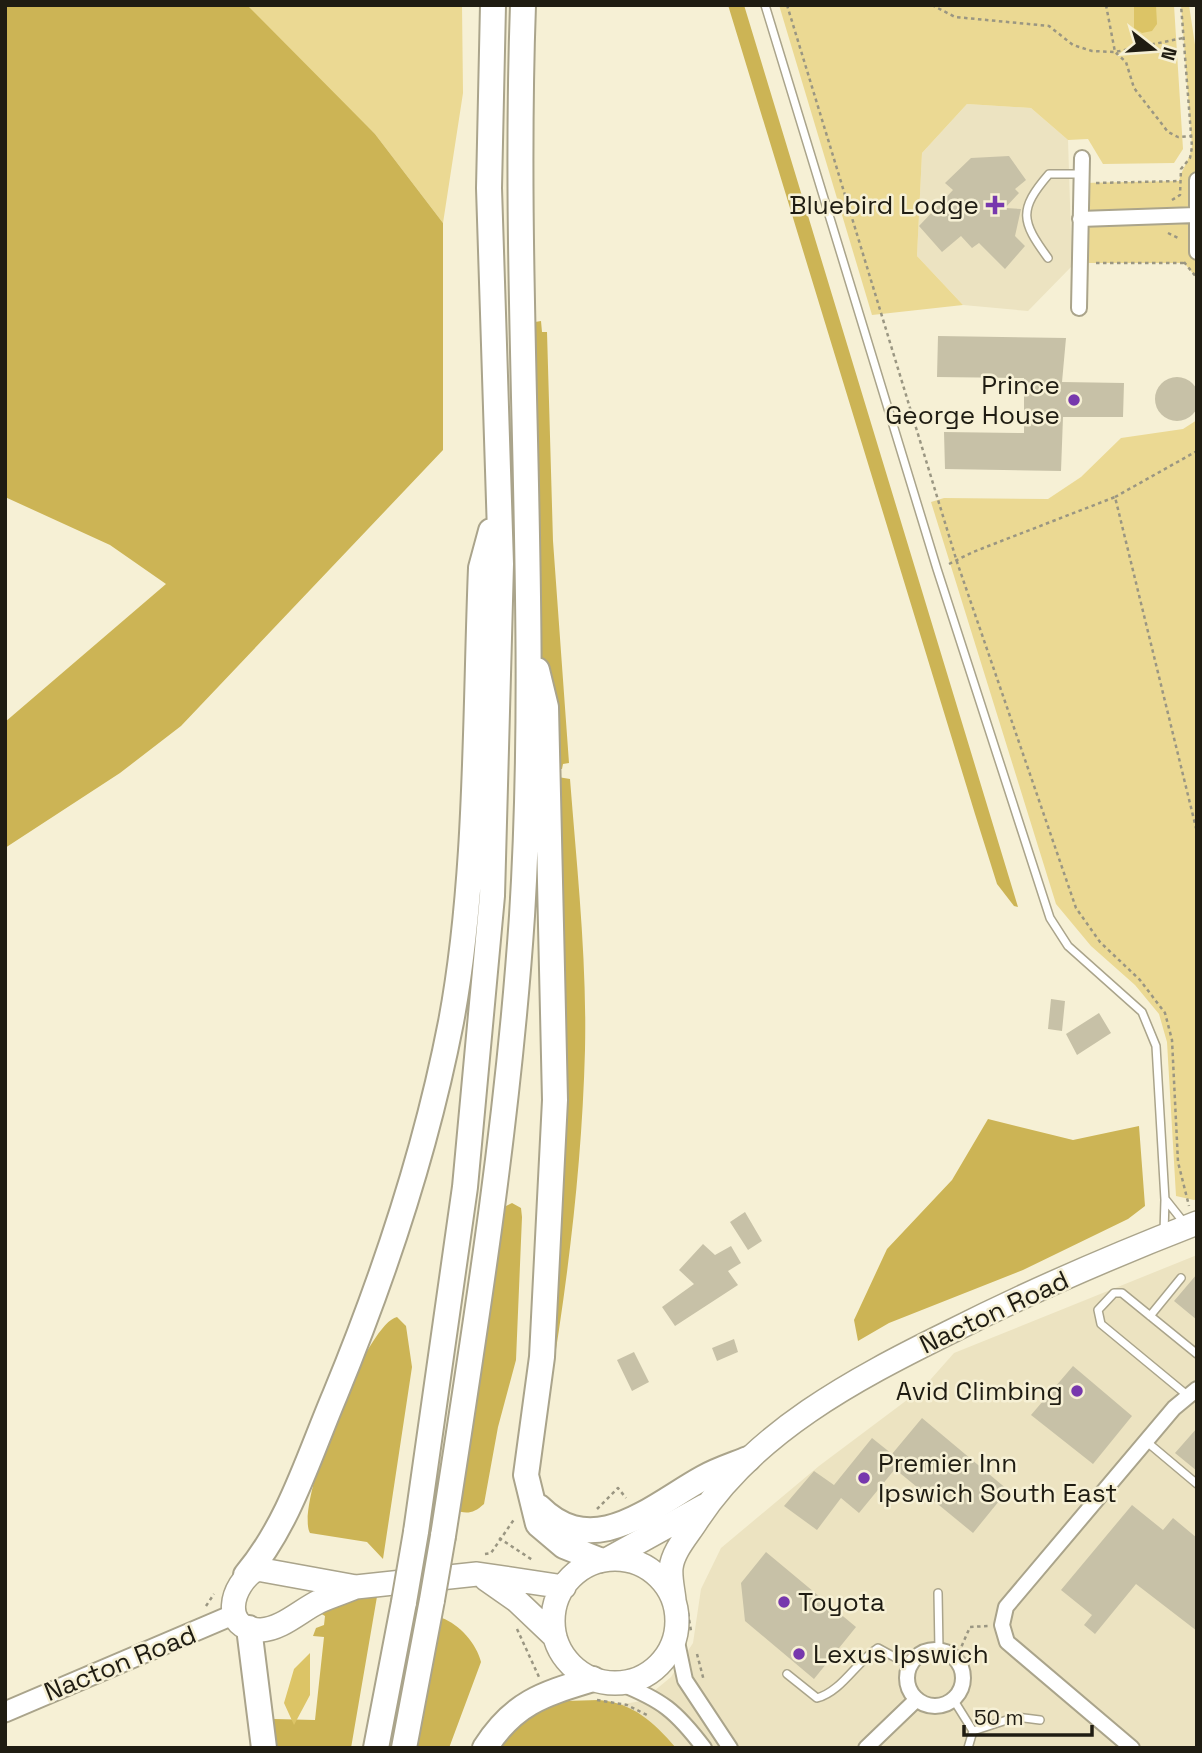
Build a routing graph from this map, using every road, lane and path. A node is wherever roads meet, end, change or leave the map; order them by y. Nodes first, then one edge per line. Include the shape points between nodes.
1 (493, 5) edge
2 (523, 5) edge
3 (765, 5) edge
4 (788, 5) edge
5 (932, 5) edge
6 (1106, 5) edge
7 (1181, 5) edge
8 (1183, 38) junction
9 (1115, 52) junction
10 (1191, 131) junction
11 (1197, 131) edge
12 (1191, 136) junction
13 (1082, 158) dead end
14 (1081, 178) junction
15 (1197, 180) edge
16 (1180, 181) junction
17 (1196, 215) edge
18 (1162, 217) junction
19 (1080, 219) junction
20 (1188, 251) edge
21 (1048, 258) dead end
22 (1080, 263) junction
23 (1184, 263) junction
24 (1197, 278) edge
25 (1079, 308) dead end
26 (1197, 451) edge
27 (1115, 497) junction
28 (498, 507) junction
29 (957, 562) junction
30 (937, 569) junction
31 (529, 635) junction
32 (1197, 832) edge
33 (1165, 1200) junction
34 (1192, 1221) edge
35 (1164, 1237) junction
36 (1181, 1278) dead end
37 (1150, 1316) junction
38 (1197, 1354) edge
39 (1192, 1392) edge
40 (1147, 1442) junction
41 (748, 1459) junction
42 (1197, 1484) edge
43 (618, 1488) dead end
44 (531, 1500) junction
45 (708, 1504) junction
46 (596, 1510) dead end
47 (603, 1560) junction
48 (477, 1565) junction
49 (246, 1575) junction
50 (220, 1584) dead end
51 (356, 1587) junction
52 (564, 1587) junction
53 (938, 1593) dead end
54 (680, 1602) junction
55 (199, 1617) dead end
56 (242, 1621) junction
57 (515, 1623) dead end
58 (1002, 1625) junction
59 (555, 1637) junction
60 (684, 1639) junction
61 (939, 1650) junction
62 (697, 1654) dead end
63 (956, 1659) junction
64 (909, 1665) junction
65 (787, 1674) dead end
66 (593, 1679) junction
67 (619, 1683) junction
68 (547, 1693) junction
69 (916, 1699) junction
70 (953, 1699) junction
71 (697, 1700) junction
72 (585, 1703) dead end
73 (5, 1712) edge
74 (649, 1716) dead end
75 (1040, 1720) dead end
76 (973, 1731) junction
77 (264, 1748) edge
78 (376, 1748) edge
79 (404, 1748) edge
80 (485, 1748) edge
81 (704, 1748) edge
82 (730, 1748) edge
83 (866, 1748) edge
84 (968, 1748) edge
85 (1132, 1748) edge

1 - 28 highway via 488,188
2 - 31 highway via 520,96
3 - 30 lane
4 - 29 path
5 - 9 path via 955,17 1049,26 1073,45
6 - 9 path
7 - 8 path
8 - 9 path
8 - 10 path
9 - 12 path via 1126,62 1135,88 1168,132 1178,138
10 - 11 path
10 - 12 path
12 - 16 path via 1190,158 1181,169
13 - 14 street
14 - 16 path
14 - 19 street
14 - 21 lane via 1049,174 1029,197 1028,231
15 - 17 street
16 - 18 path via 1180,195 1162,206
17 - 18 street
17 - 20 street
18 - 19 street
18 - 20 path via 1163,230 1180,238
19 - 22 street
20 - 23 path
22 - 23 path
22 - 25 street
23 - 24 path
26 - 27 path
27 - 29 path
27 - 32 path
28 - 49 highway via 481,568 467,897 451,1021 419,1163 375,1298 321,1430 275,1536
28 - 78 highway, bridge via 498,755 492,896 465,1187 416,1532
29 - 30 path
29 - 34 path via 1076,908 1100,942 1140,980 1165,1013 1172,1040 1178,1162
30 - 33 lane via 1050,918 1068,946 1142,1012 1156,1046
31 - 44 highway via 546,707 555,1100 542,1357 526,1475
31 - 79 highway, bridge via 522,915 496,1195 443,1536
33 - 34 lane
33 - 35 lane
34 - 35 main road, Nacton Road
35 - 41 main road, Nacton Road via 1029,1292 882,1366 813,1408
36 - 37 lane
37 - 38 lane
37 - 39 lane via 1118,1292 1102,1304 1098,1316 1101,1324
39 - 40 street
40 - 42 lane
40 - 58 street via 1006,1607
41 - 44 highway via 705,1476 641,1517 603,1529 562,1525
41 - 45 main road, Nacton Road
43 - 46 path
44 - 47 highway via 538,1524 550,1537
44 - 48 path
45 - 47 main road, Nacton Road
45 - 54 main road, Nacton Road via 675,1553 671,1569
47 - 52 main road via 574,1574
47 - 54 main road via 630,1560 650,1568
48 - 51 main road
48 - 52 main road
48 - 59 main road
49 - 51 main road via 257,1569 271,1570
49 - 56 main road via 232,1601
50 - 55 path
51 - 56 main road via 319,1601 279,1625 261,1630
52 - 59 main road via 554,1608
53 - 61 lane
54 - 60 path
54 - 60 main road via 678,1620
56 - 73 street, Nacton Road
56 - 77 highway
57 - 68 path
58 - 63 path via 970,1628
58 - 85 street via 1007,1642
59 - 66 main road via 566,1660
60 - 67 main road via 654,1670
60 - 71 street via 685,1680
61 - 63 street
61 - 64 street via 922,1653
62 - 71 path via 705,1677
63 - 70 street via 963,1675
64 - 65 lane via 877,1648 830,1694 817,1698
64 - 69 street via 907,1684
66 - 67 main road
66 - 68 highway
67 - 81 street via 650,1695 678,1715
68 - 80 highway via 517,1708
69 - 70 street via 939,1706
69 - 83 street
70 - 76 lane
71 - 82 street
72 - 74 path via 599,1700 627,1705
75 - 76 lane via 1016,1717
76 - 84 lane

